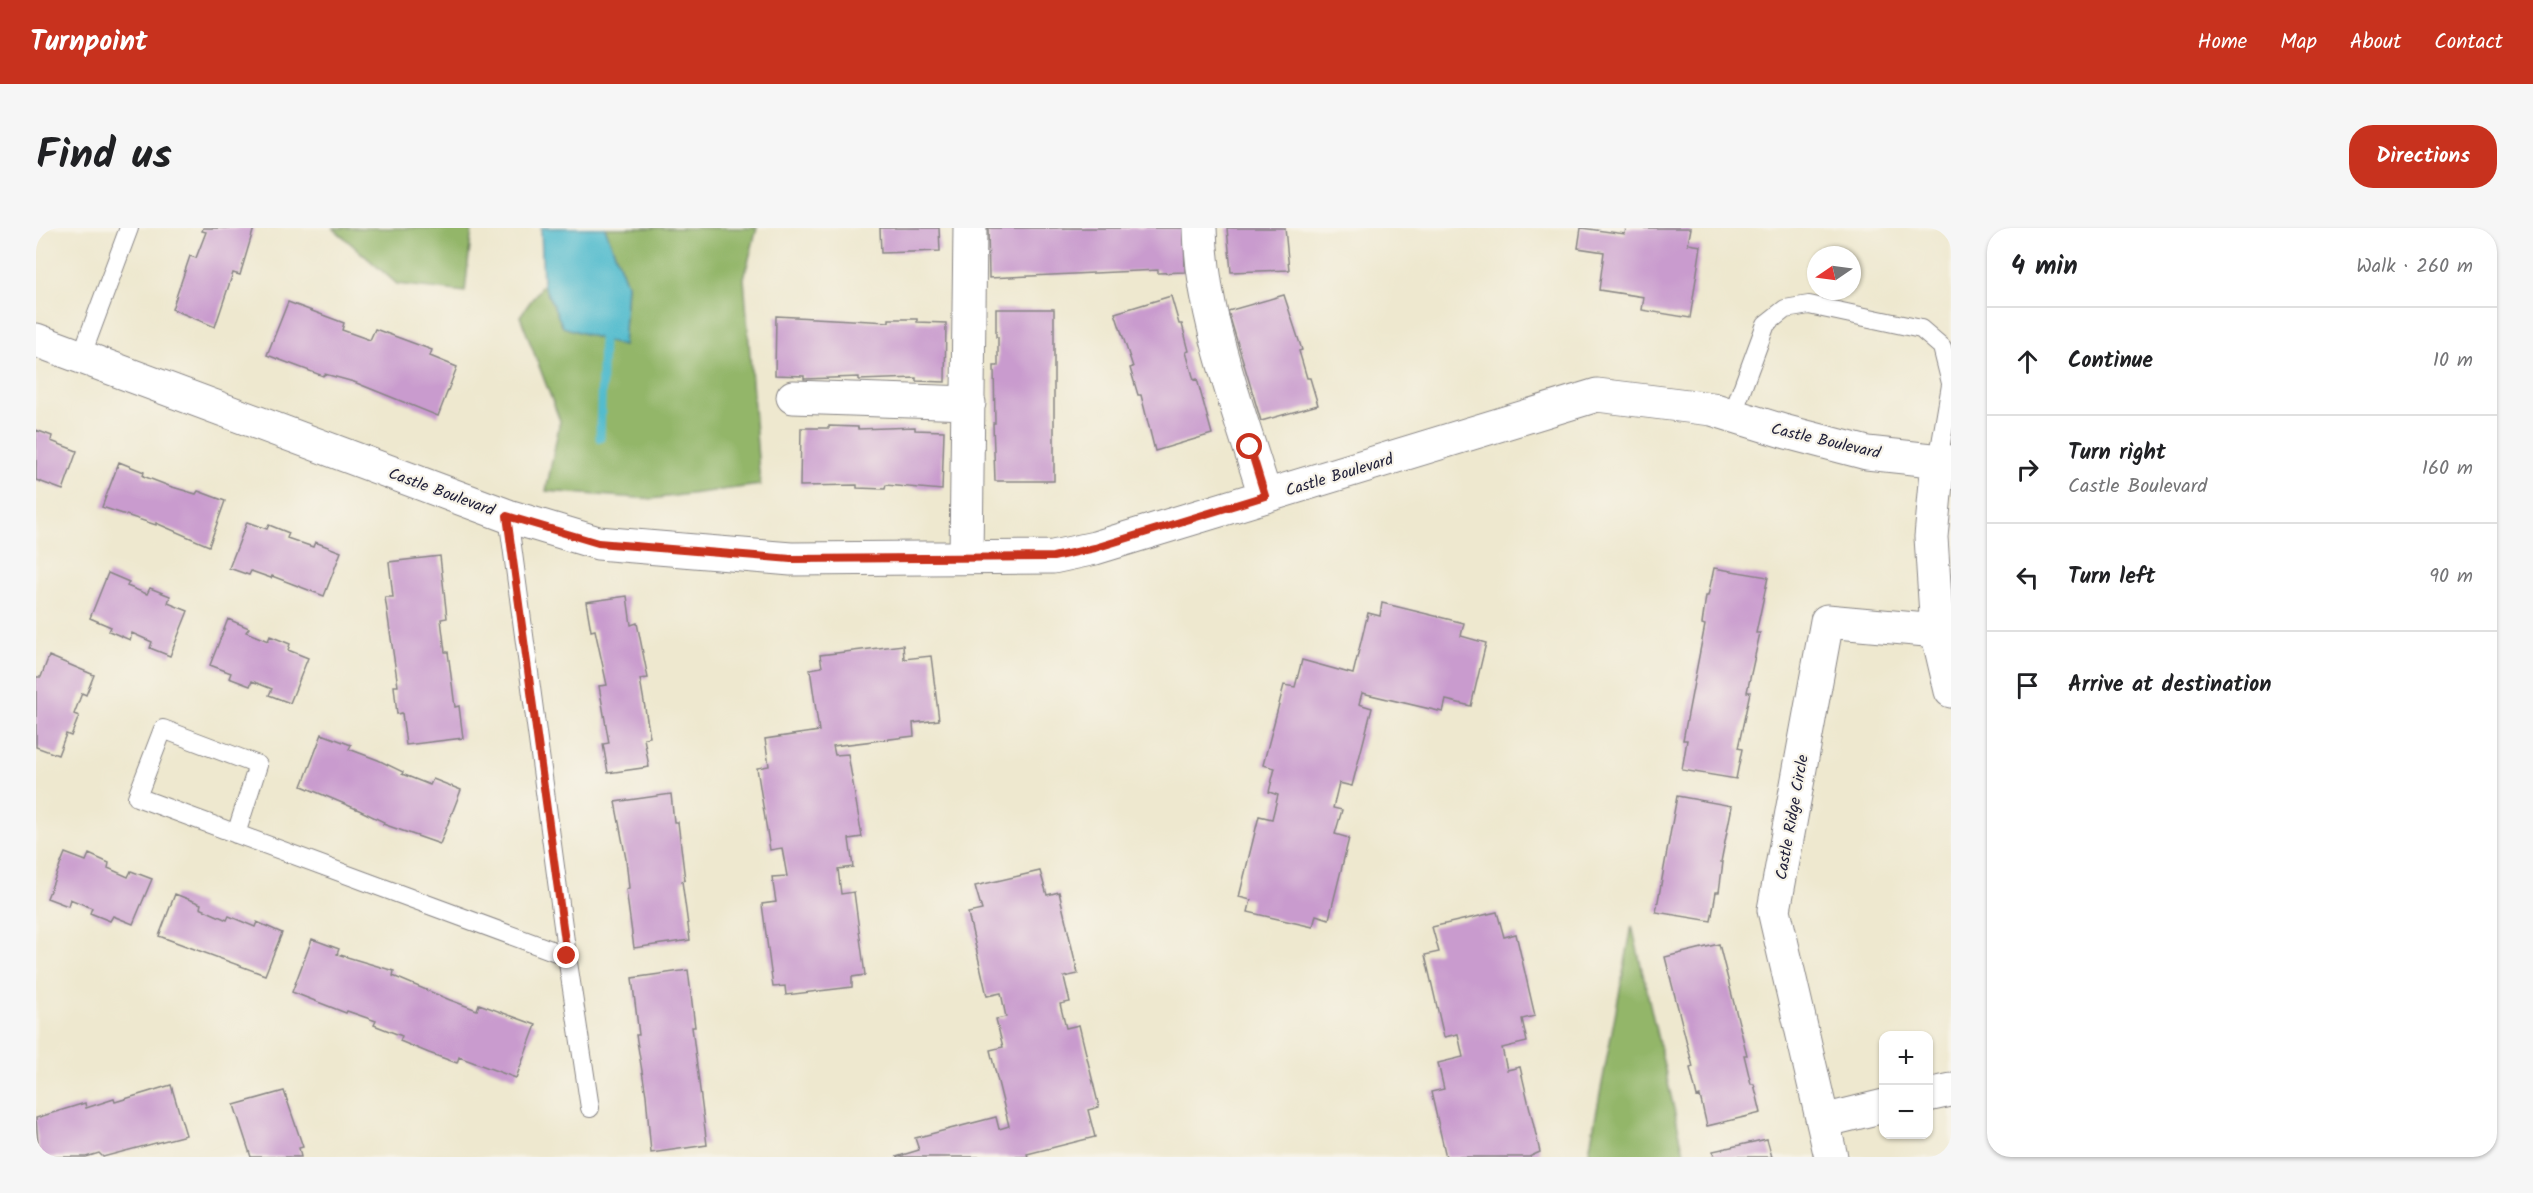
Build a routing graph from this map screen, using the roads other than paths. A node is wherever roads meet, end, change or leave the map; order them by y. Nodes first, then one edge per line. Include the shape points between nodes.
1 (129, 228) edge
2 (970, 228) edge
3 (1200, 228) edge
4 (36, 340) edge
5 (81, 357) junction
6 (1951, 384) edge
7 (793, 397) dead end
8 (969, 403) junction
9 (1732, 416) junction
10 (1945, 461) edge
11 (1265, 496) junction
12 (507, 516) junction
13 (966, 557) junction
14 (1937, 631) junction
15 (1951, 691) edge
16 (236, 834) junction
17 (567, 956) junction
18 (1951, 1090) edge
19 (1933, 1094) edge
20 (1879, 1107) edge
21 (590, 1108) dead end
22 (1823, 1121) junction
23 (1831, 1157) edge

1 - 5 lane
2 - 8 street
3 - 11 street via 1201,259 1215,333
4 - 5 street, Castle Boulevard
5 - 12 street, Castle Boulevard
6 - 9 lane via 1942,347 1921,329 1801,306 1785,309 1766,324
6 - 10 lane
7 - 8 street
8 - 13 street
9 - 10 street, Castle Boulevard via 1867,453
9 - 11 street, Castle Boulevard via 1712,409 1597,395
10 - 14 street via 1931,537
11 - 13 street, Castle Boulevard via 1063,555
12 - 13 street, Castle Boulevard via 598,543 791,559
12 - 17 lane
14 - 15 street
14 - 22 street, Castle Ridge Circle via 1827,621 1774,910
16 - 16 lane via 137,797 163,729 258,765
16 - 17 lane
17 - 21 lane
18 - 19 street
20 - 22 street
22 - 23 street, Castle Ridge Circle

